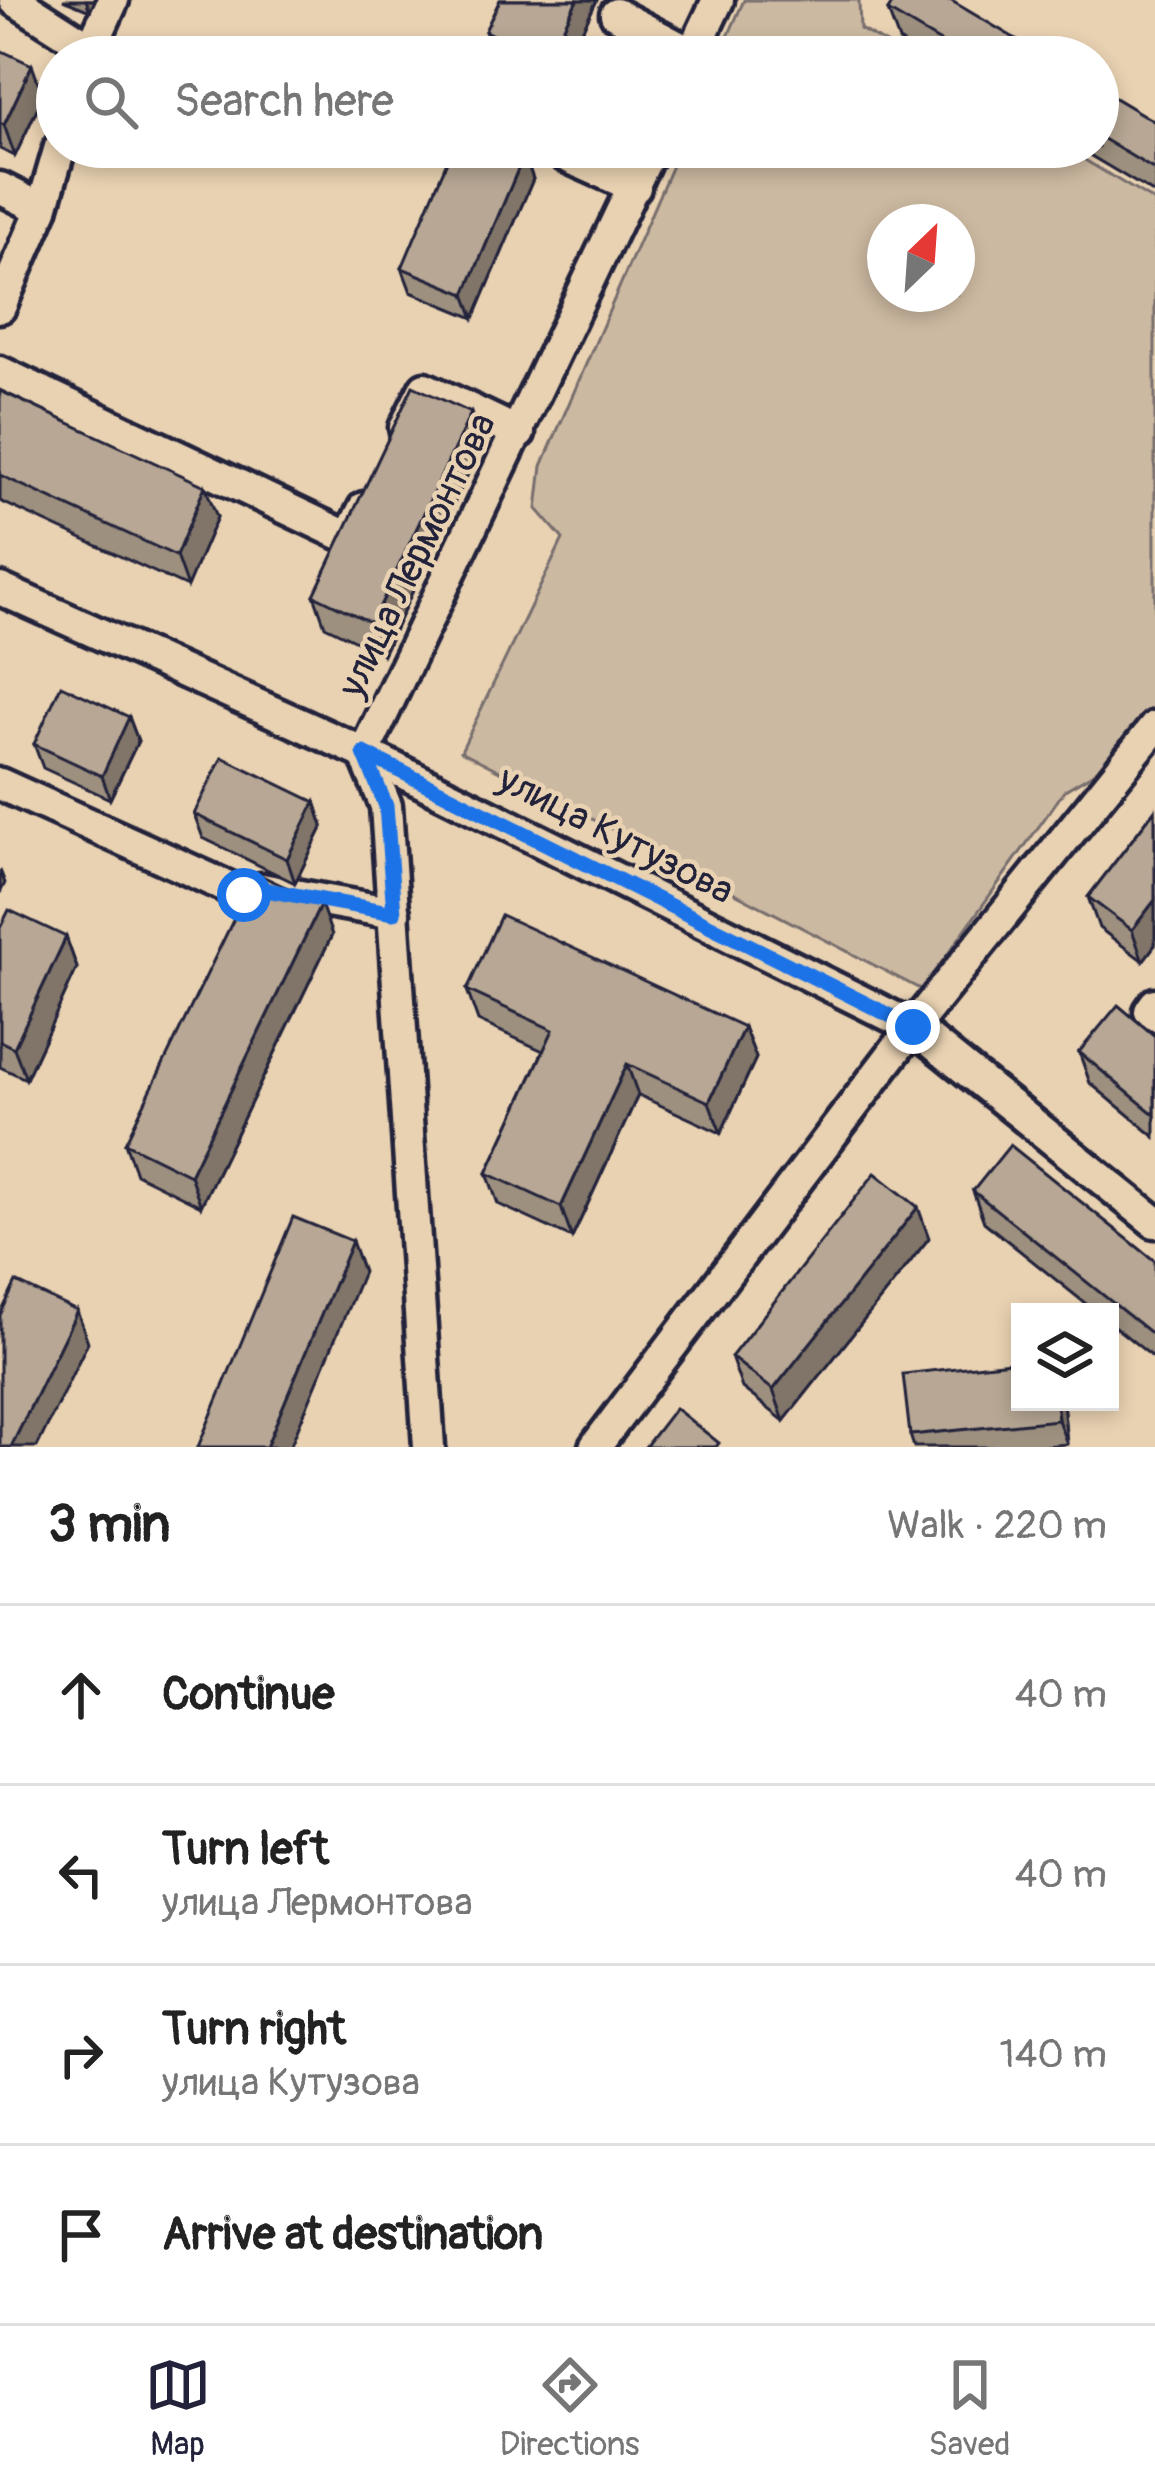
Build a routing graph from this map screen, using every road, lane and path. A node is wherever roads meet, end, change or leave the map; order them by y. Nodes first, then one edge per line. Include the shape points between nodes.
1 (15, 0) edge
2 (113, 0) edge
3 (718, 0) edge
4 (616, 14) dead end
5 (66, 36) edge
6 (96, 36) edge
7 (656, 36) edge
8 (701, 36) edge
9 (54, 168) edge
10 (593, 168) edge
11 (643, 168) edge
12 (635, 187) junction
13 (0, 188) edge
14 (42, 209) junction
15 (0, 307) edge
16 (0, 372) edge
17 (519, 433) junction
18 (0, 589) edge
19 (1155, 727) edge
20 (364, 753) junction
21 (0, 784) edge
22 (394, 913) junction
23 (1155, 1004) edge
24 (1155, 1015) edge
25 (913, 1027) junction
26 (1155, 1222) edge
27 (429, 1447) edge
28 (595, 1447) edge

1 - 5 street
2 - 6 street
3 - 8 street
4 - 7 street
9 - 14 street
10 - 12 street
11 - 12 street, улица Лермонтова
12 - 17 street, улица Лермонтова
13 - 14 street
14 - 15 street
16 - 17 street via 349,538 425,388
17 - 20 street, улица Лермонтова
18 - 20 street, улица Кутузова
19 - 25 street
20 - 22 street, улица Лермонтова via 386,806
20 - 25 street, улица Кутузова
21 - 22 street via 244,895 261,889
22 - 27 street, улица Лермонтова
23 - 24 street
25 - 26 street, улица Кутузова
25 - 28 street

